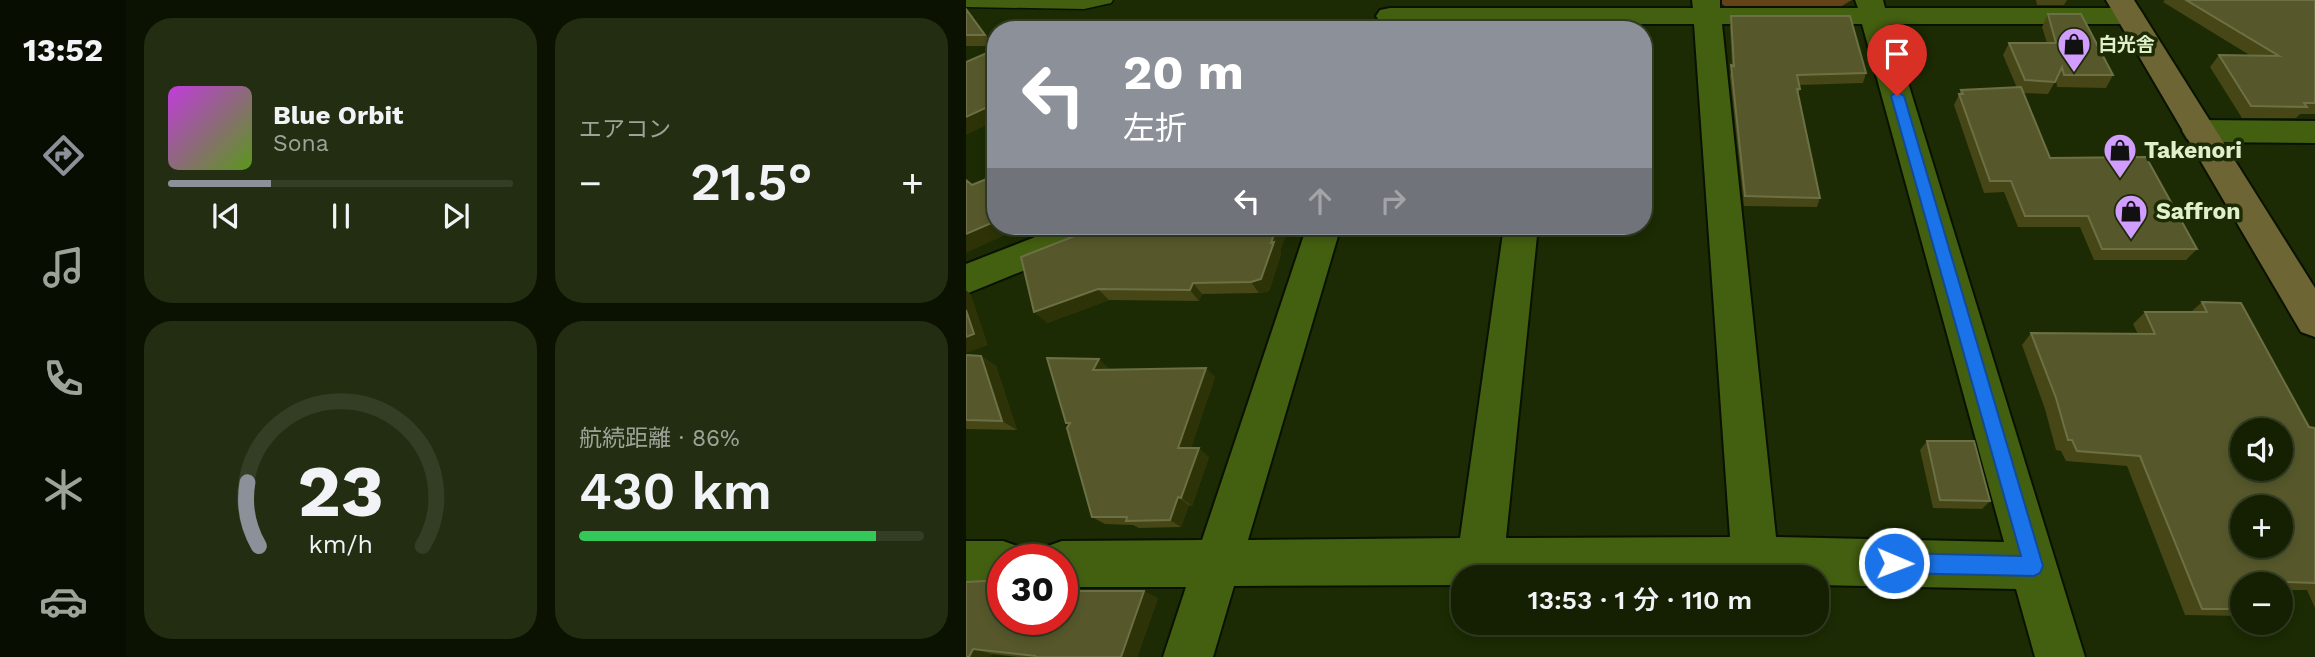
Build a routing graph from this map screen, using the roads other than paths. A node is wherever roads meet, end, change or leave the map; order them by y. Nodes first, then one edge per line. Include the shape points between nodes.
1 (1105, 0) edge
2 (966, 3) edge
3 (2125, 8) edge
4 (1707, 9) edge
5 (1872, 9) edge
6 (1390, 15) edge
7 (1546, 15) edge
8 (2198, 131) junction
9 (2315, 132) edge
10 (1076, 235) edge
11 (1321, 235) edge
12 (1520, 235) edge
13 (966, 279) edge
14 (2315, 321) edge
15 (1755, 560) junction
16 (1480, 563) junction
17 (966, 564) edge
18 (987, 564) edge
19 (1078, 564) edge
20 (1217, 565) junction
21 (2034, 566) junction
22 (1188, 657) edge
23 (2060, 657) edge

1 - 2 lane via 1084,5
3 - 5 street
3 - 8 street
4 - 5 street
4 - 7 street
4 - 15 street
5 - 21 street
6 - 7 street
8 - 9 street
8 - 14 street
10 - 13 street
11 - 20 street
12 - 16 street
15 - 16 street
15 - 21 street
16 - 20 street
17 - 18 street
19 - 20 street
20 - 22 street
21 - 23 street

